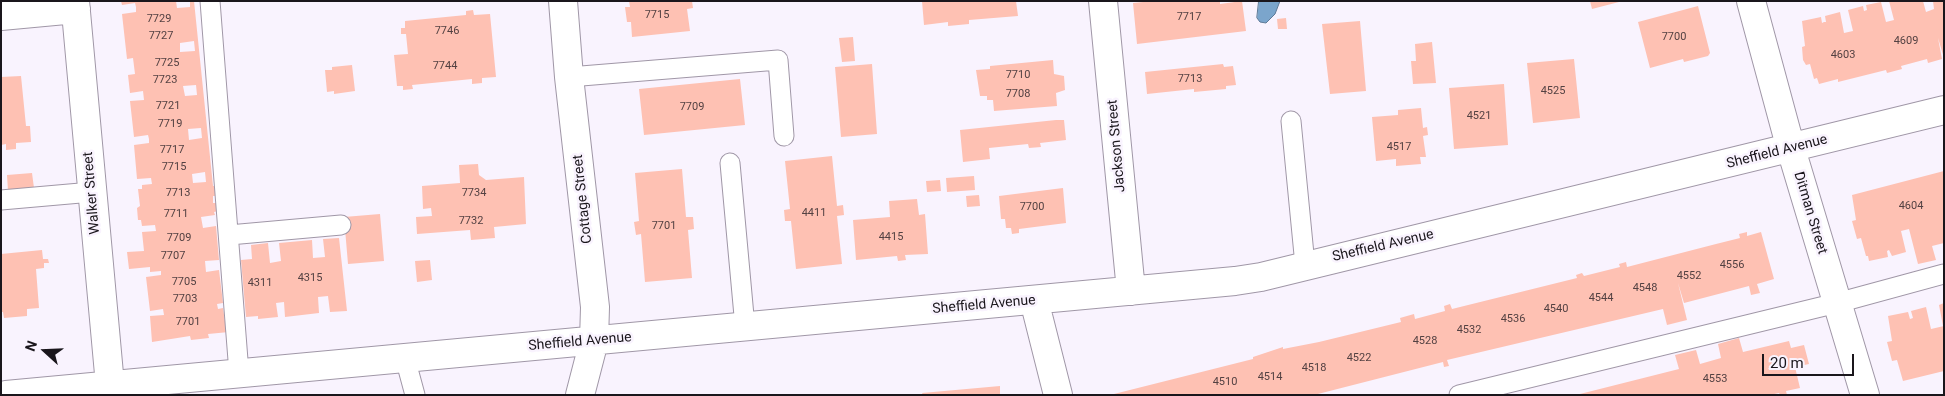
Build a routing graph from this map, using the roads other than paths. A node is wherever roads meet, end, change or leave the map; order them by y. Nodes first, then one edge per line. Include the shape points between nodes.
1 (210, 1) edge
2 (563, 1) edge
3 (1104, 1) edge
4 (1751, 1) edge
5 (76, 5) edge
6 (1, 16) edge
7 (569, 77) junction
8 (1944, 110) edge
9 (1290, 121) dead end
10 (784, 136) dead end
11 (1791, 149) junction
12 (730, 163) dead end
13 (92, 192) junction
14 (1, 200) edge
15 (341, 225) dead end
16 (229, 235) junction
17 (1305, 265) junction
18 (1944, 274) edge
19 (1131, 291) junction
20 (1034, 300) junction
21 (1837, 303) junction
22 (745, 327) junction
23 (594, 341) junction
24 (405, 358) junction
25 (239, 373) junction
26 (110, 385) junction
27 (6, 395) edge
28 (415, 395) edge
29 (580, 395) edge
30 (1058, 395) edge
31 (1459, 395) edge
32 (1865, 395) edge

1 - 16 lane
2 - 7 street, Cottage Street
3 - 19 street, Jackson Street
4 - 11 street, Ditman Street
5 - 6 street
5 - 13 street, Walker Street
7 - 10 lane via 778,60
7 - 23 street, Cottage Street via 595,307
8 - 11 street, Sheffield Avenue
9 - 17 lane
11 - 17 street, Sheffield Avenue
11 - 21 street, Ditman Street
12 - 22 lane
13 - 14 lane
13 - 26 street, Walker Street
15 - 16 lane
16 - 25 lane
17 - 19 street, Sheffield Avenue via 1235,282
18 - 21 lane
19 - 20 street, Sheffield Avenue
20 - 22 street, Sheffield Avenue
20 - 30 street
21 - 31 lane
21 - 32 street, Ditman Street
22 - 23 street, Sheffield Avenue
23 - 24 street, Sheffield Avenue
23 - 29 street, Cottage Street
24 - 25 street, Sheffield Avenue
24 - 28 lane
25 - 26 street, Sheffield Avenue
26 - 27 street, Sheffield Avenue

